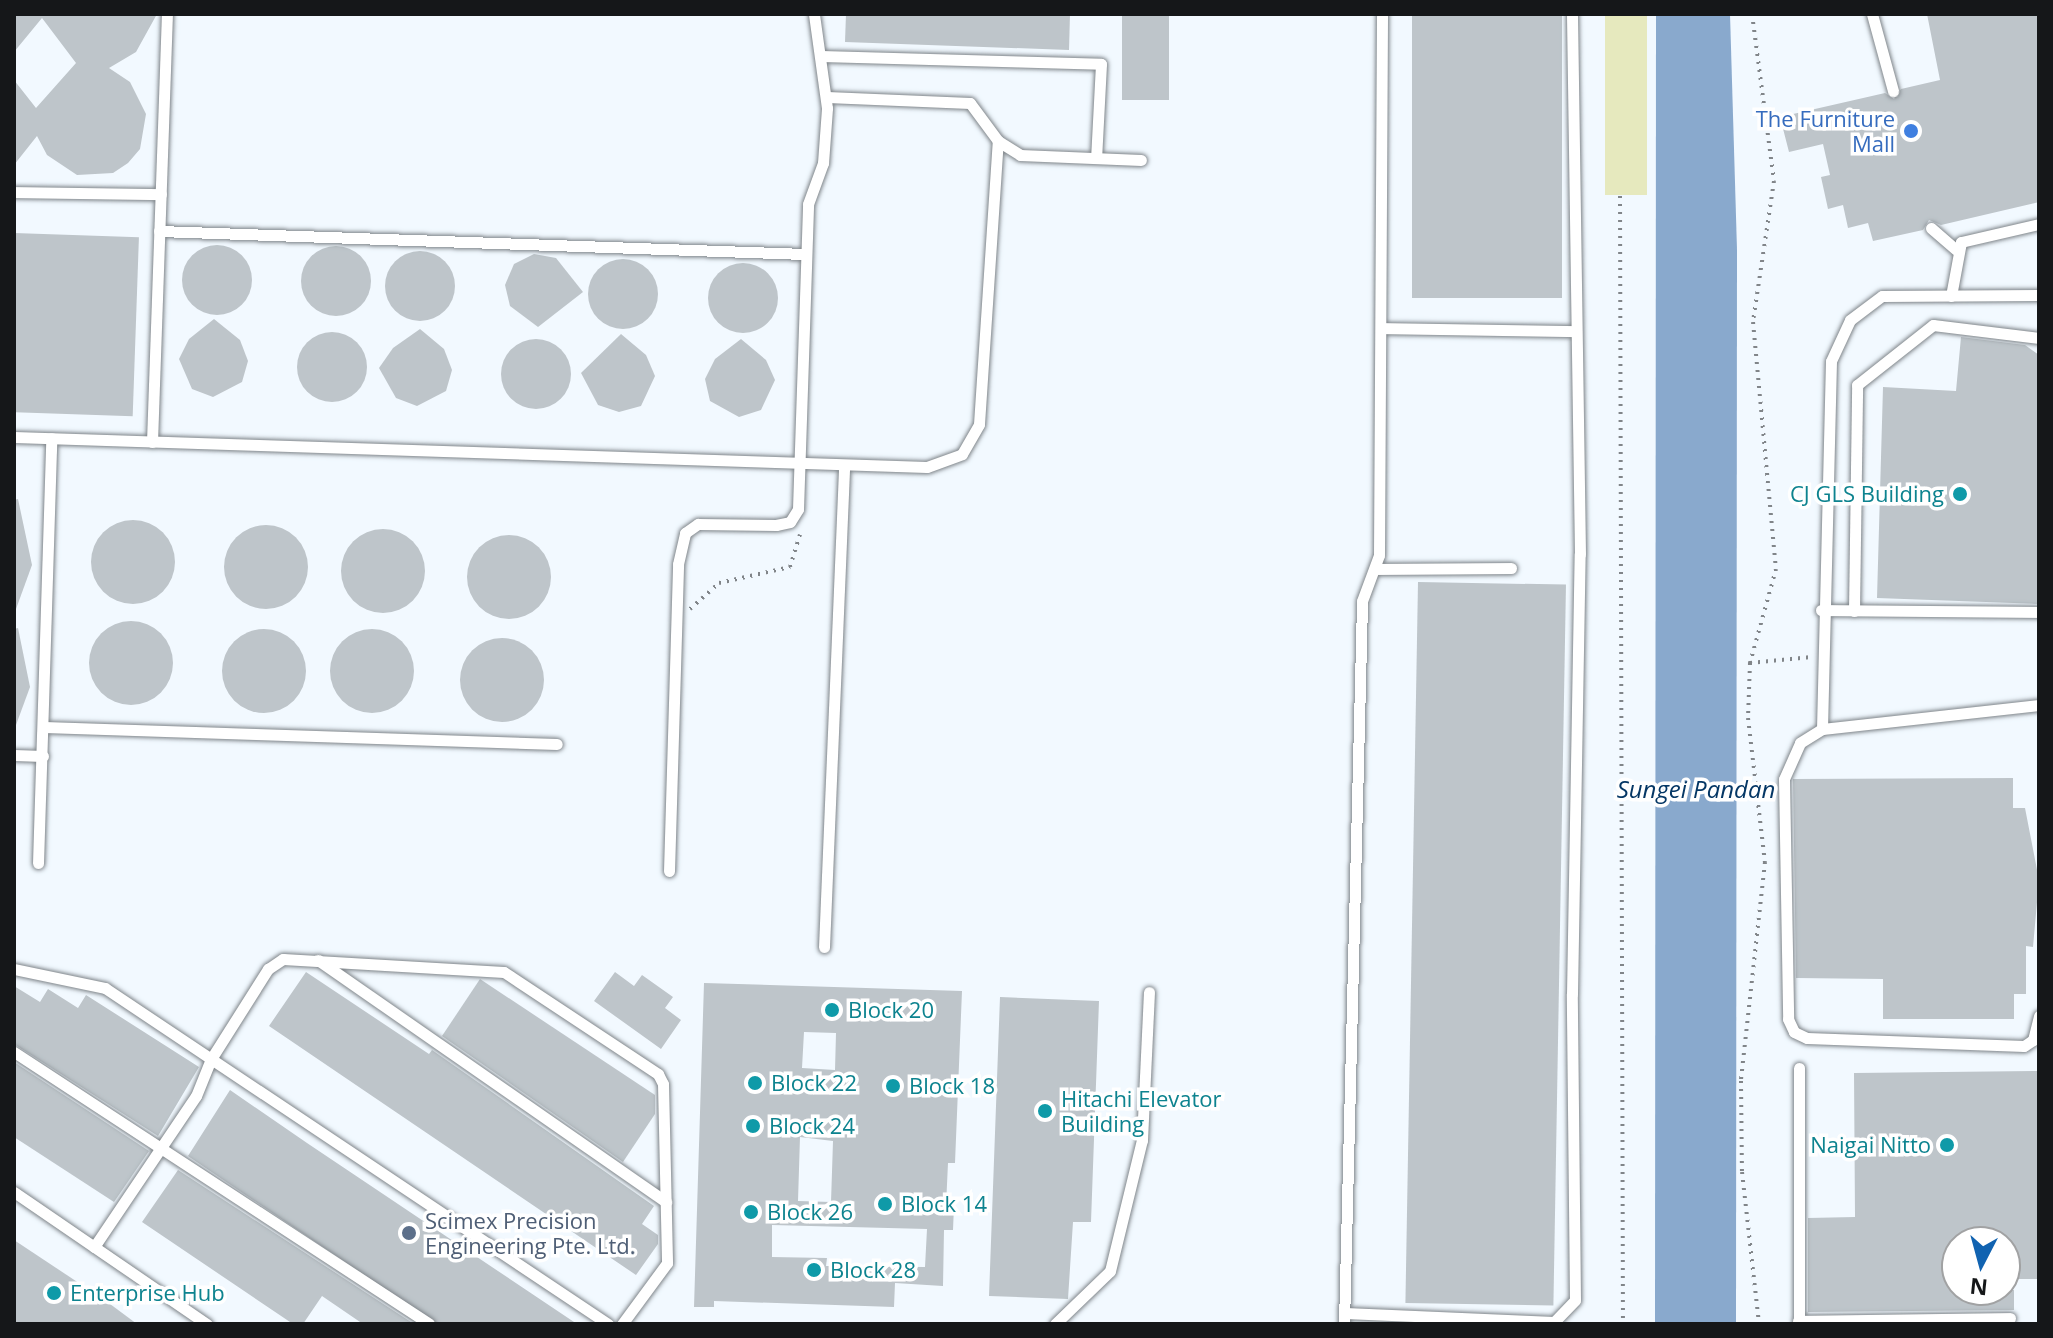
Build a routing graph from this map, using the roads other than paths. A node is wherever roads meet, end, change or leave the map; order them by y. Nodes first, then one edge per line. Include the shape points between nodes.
1 (167, 14) edge
2 (814, 14) edge
3 (1382, 14) edge
4 (1572, 14) edge
5 (1872, 14) edge
6 (821, 56) junction
7 (1893, 91) dead end
8 (827, 97) junction
9 (998, 141) junction
10 (1096, 158) junction
11 (1141, 160) dead end
12 (14, 192) edge
13 (161, 194) junction
14 (2039, 224) edge
15 (1931, 228) dead end
16 (159, 231) junction
17 (1956, 250) junction
18 (806, 254) junction
19 (2039, 295) edge
20 (1951, 296) junction
21 (1381, 328) junction
22 (1576, 331) junction
23 (2039, 338) edge
24 (14, 437) edge
25 (51, 438) junction
26 (152, 442) junction
27 (799, 467) junction
28 (844, 467) junction
29 (1511, 568) dead end
30 (1378, 569) junction
31 (1821, 610) junction
32 (1854, 611) junction
33 (2039, 612) edge
34 (2039, 705) edge
35 (44, 727) junction
36 (1822, 729) junction
37 (557, 744) dead end
38 (14, 755) edge
39 (43, 756) junction
40 (38, 863) dead end
41 (669, 871) dead end
42 (824, 947) dead end
43 (318, 960) junction
44 (14, 969) edge
45 (1149, 992) dead end
46 (2039, 1016) edge
47 (14, 1052) edge
48 (211, 1059) junction
49 (1799, 1068) dead end
50 (160, 1149) junction
51 (14, 1192) edge
52 (666, 1202) junction
53 (94, 1247) junction
54 (2010, 1318) dead end
55 (1344, 1319) edge
56 (1799, 1323) edge
57 (207, 1324) edge
58 (429, 1324) edge
59 (608, 1324) edge
60 (622, 1324) edge
61 (1055, 1324) edge

1 - 13 lane
2 - 6 lane
3 - 21 lane
4 - 22 lane
5 - 7 lane
6 - 8 lane
6 - 10 lane via 1101,64
8 - 9 lane via 970,103
8 - 18 lane
9 - 10 lane via 1020,155
9 - 28 lane via 979,424 962,454 927,467
10 - 11 lane
12 - 13 lane
13 - 16 lane
14 - 17 lane via 1972,236
15 - 17 lane
16 - 18 lane
16 - 26 lane
17 - 20 lane
18 - 27 lane
19 - 20 lane
20 - 31 lane via 1882,296 1850,320 1831,361
21 - 22 lane
21 - 30 lane
22 - 55 lane via 1575,1300 1554,1322
23 - 32 lane via 1933,325 1857,385
24 - 25 lane
25 - 26 lane
25 - 35 lane
26 - 27 lane
27 - 28 lane
27 - 41 lane via 798,509 790,522 698,524 685,533 676,622
28 - 42 lane
29 - 30 lane
30 - 55 lane via 1362,601
31 - 32 lane
31 - 36 lane
32 - 33 lane
34 - 36 lane
35 - 37 lane
35 - 39 lane
36 - 46 lane via 1800,743 1784,779 1788,1019 1794,1032 1807,1038 2024,1046 2033,1040
38 - 39 lane
39 - 40 lane
43 - 48 lane via 283,959 268,969
43 - 52 lane
43 - 52 lane via 504,972 549,998 658,1074 666,1097
44 - 48 lane via 105,988
45 - 61 lane via 1142,1140 1110,1271
47 - 50 lane
48 - 50 lane via 202,1086
48 - 59 lane
49 - 56 lane
50 - 53 lane
50 - 58 lane
51 - 53 lane
52 - 60 lane via 667,1263
53 - 57 lane
54 - 56 lane

